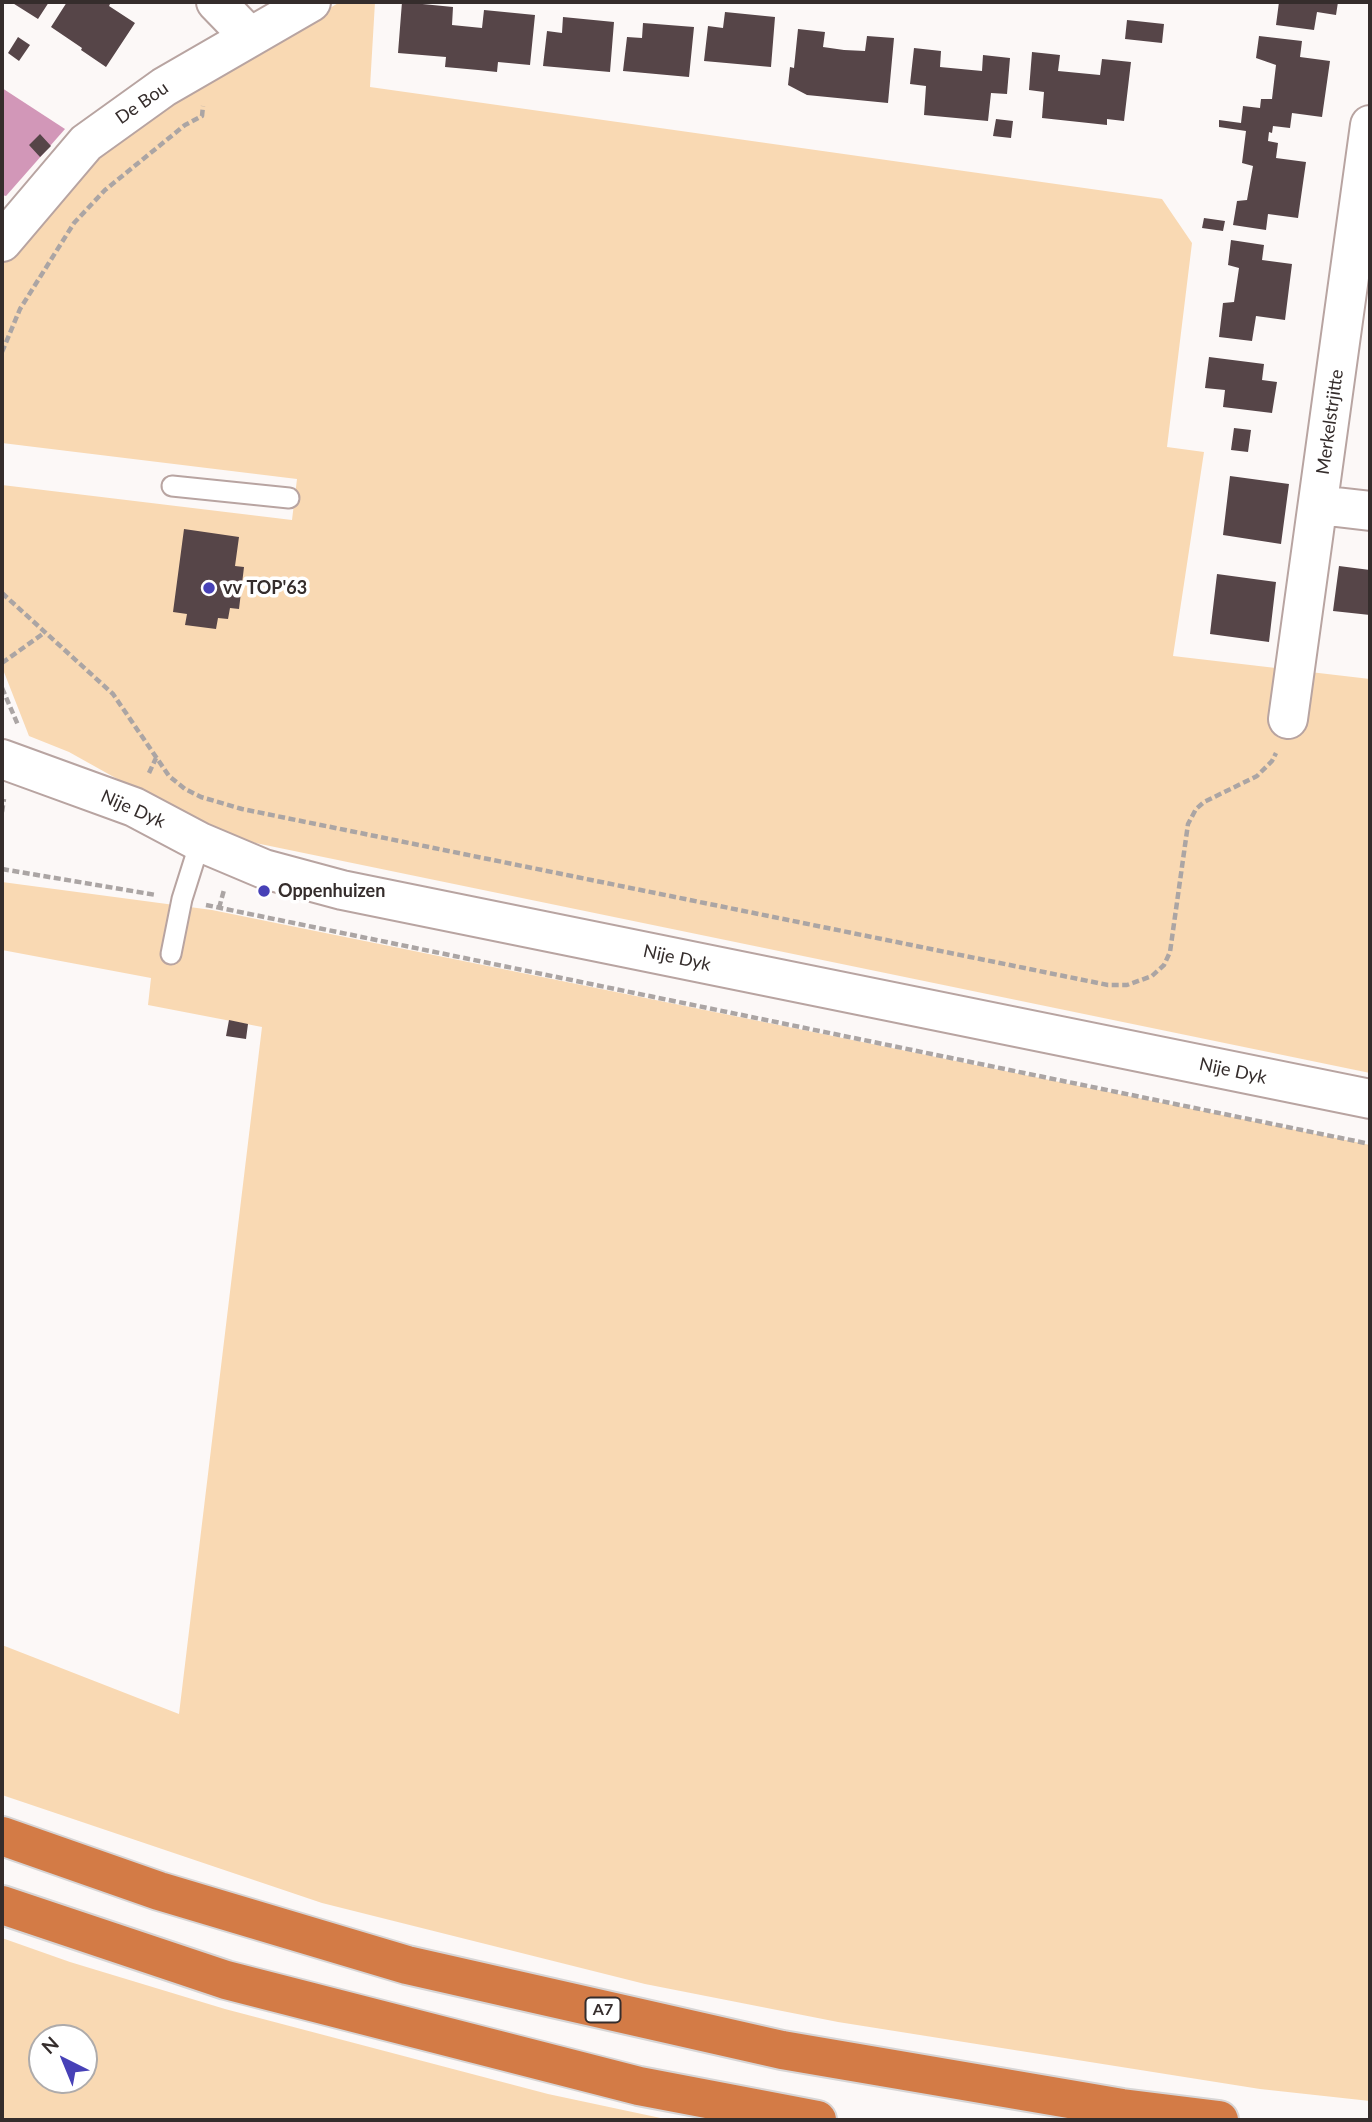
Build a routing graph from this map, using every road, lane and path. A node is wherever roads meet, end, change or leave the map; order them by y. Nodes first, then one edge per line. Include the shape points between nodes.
1 (216, 2) edge
2 (311, 2) edge
3 (249, 36) junction
4 (205, 63) junction
5 (1370, 125) edge
6 (2, 242) edge
7 (2, 352) edge
8 (172, 486) dead end
9 (289, 498) dead end
10 (1319, 505) junction
11 (1370, 511) edge
12 (2, 593) edge
13 (44, 633) junction
14 (2, 663) edge
15 (1288, 719) joint
16 (2, 759) edge
17 (200, 842) junction
18 (2, 869) edge
19 (182, 899) junction
20 (171, 954) dead end
21 (1370, 1099) edge
22 (1370, 1144) edge
23 (2, 1836) edge
24 (2, 1905) edge
25 (817, 2120) edge
26 (1219, 2120) edge

1 - 3 street
2 - 3 street, De Bou
3 - 4 street, De Bou
4 - 6 street, De Bou via 86,143
4 - 7 path via 202,116 105,190 74,223 20,309
5 - 10 street, Merkelstrjitte
8 - 9 lane
10 - 11 street
10 - 15 street, Merkelstrjitte
12 - 13 path
13 - 14 path
13 - 15 path via 113,694 169,776 201,797 1108,985 1127,985 1152,976 1164,965 1170,952 1188,824 1196,808 1257,776 1272,761
16 - 17 street, Nije Dyk via 134,807
17 - 19 lane
17 - 21 street, Nije Dyk via 264,869 342,890
18 - 19 path
19 - 20 lane
19 - 22 path
23 - 26 highway, A7 via 159,1891 421,1969 782,2050
24 - 25 highway via 226,1980 639,2086

